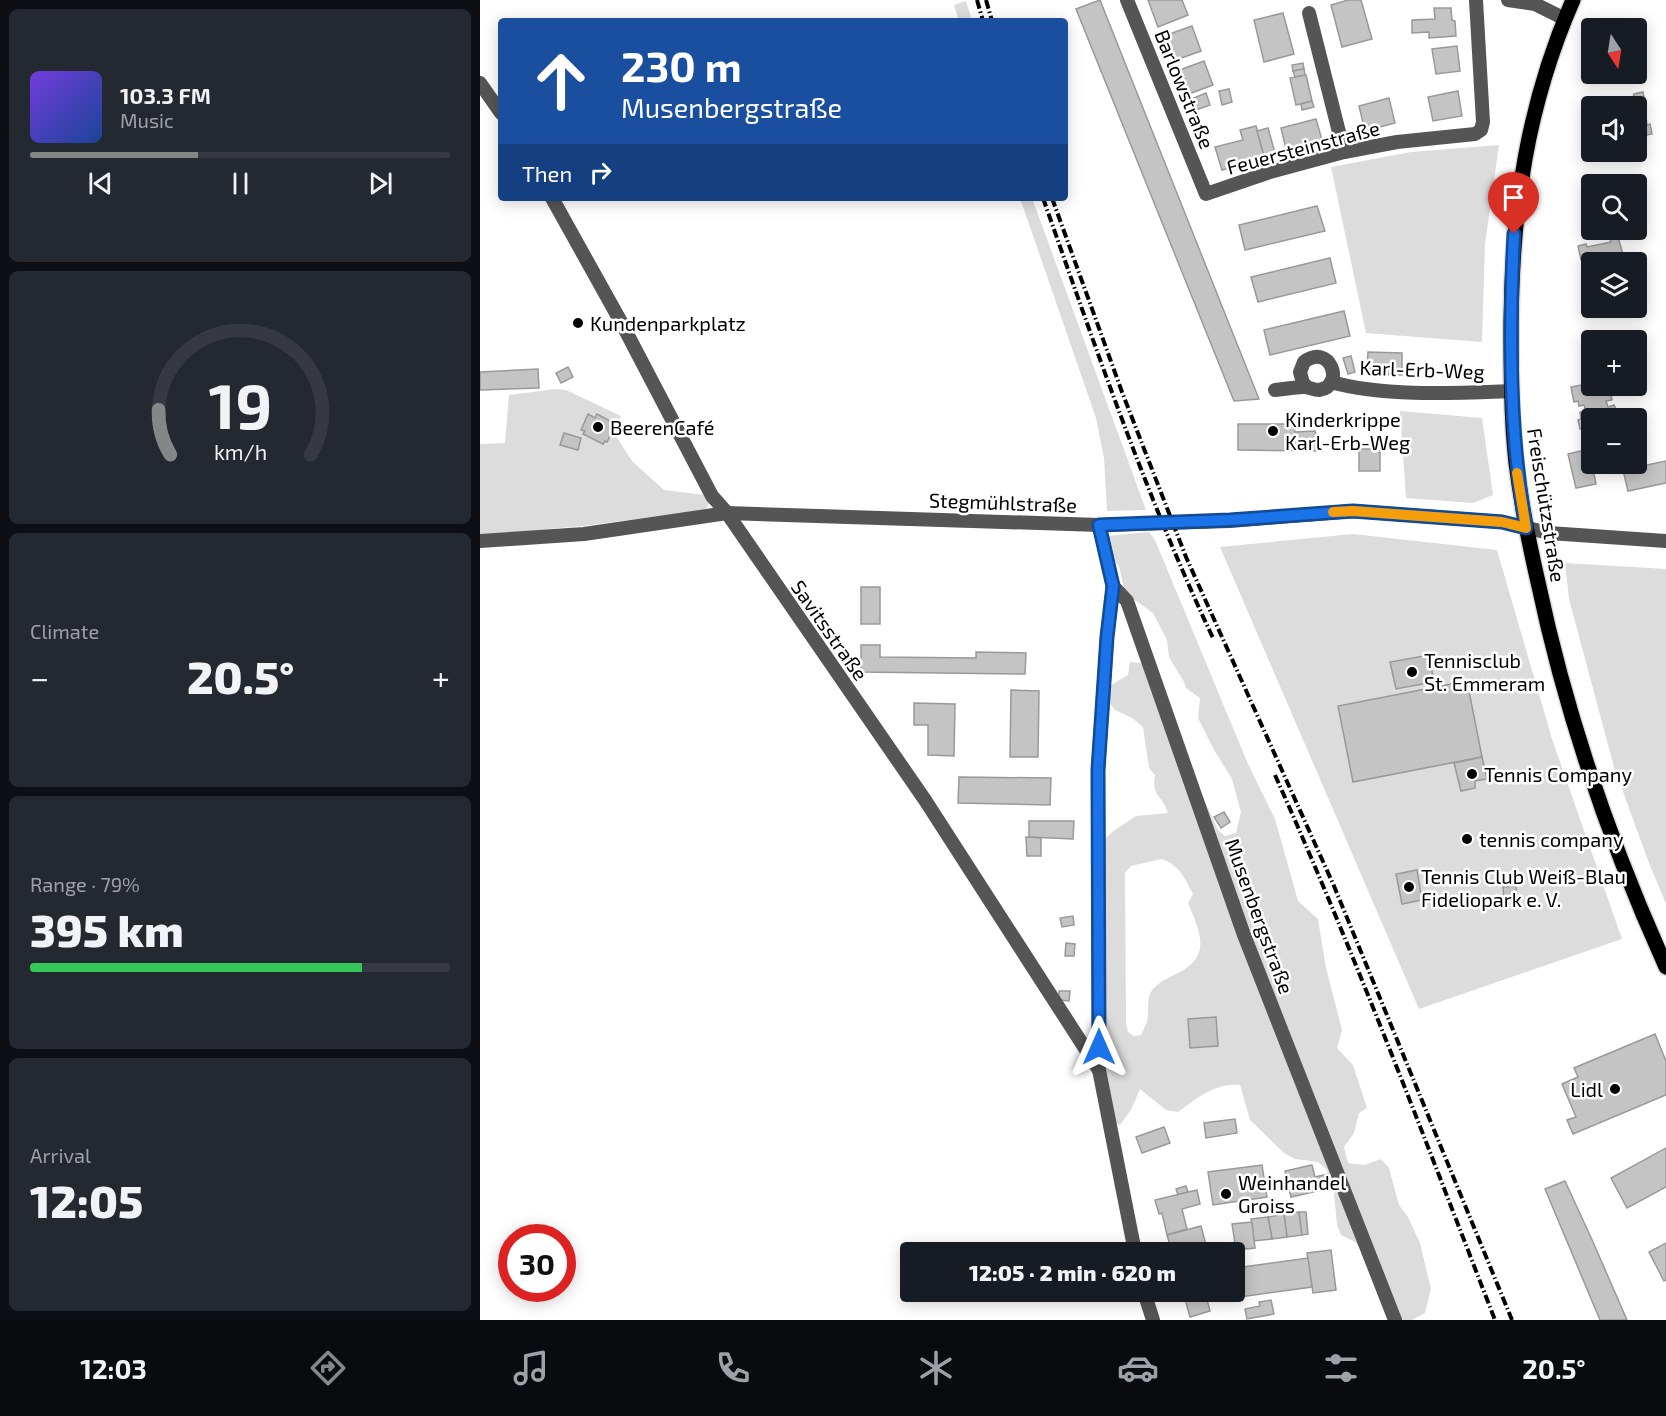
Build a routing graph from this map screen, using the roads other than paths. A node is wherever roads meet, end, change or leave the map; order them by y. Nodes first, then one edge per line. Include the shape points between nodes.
1 (1127, 0) edge
2 (1476, 0) edge
3 (1508, 0) edge
4 (1573, 0) edge
5 (1310, 13) dead end
6 (1565, 19) junction
7 (480, 83) edge
8 (498, 108) edge
9 (1344, 152) junction
10 (1206, 194) joint
11 (554, 201) edge
12 (1331, 382) junction
13 (1307, 387) junction
14 (1275, 390) dead end
15 (1512, 391) junction
16 (727, 513) junction
17 (1099, 525) junction
18 (1526, 528) junction
19 (480, 541) edge
20 (1666, 541) edge
21 (1113, 586) junction
22 (1666, 967) edge
23 (1099, 1070) junction
24 (1133, 1242) edge
25 (1147, 1302) edge
26 (1153, 1320) edge
27 (1395, 1320) edge

1 - 10 street, Barlowstraße
2 - 9 street, Feuersteinstraße via 1481,130 1469,136 1397,142
3 - 6 street via 1534,4
4 - 6 main road, Freischützstraße
5 - 9 street
6 - 15 main road, Freischützstraße via 1539,93 1518,194 1511,280
7 - 8 street
9 - 10 street, Feuersteinstraße
11 - 16 street, Savitsstraße via 712,496
12 - 13 street, Karl-Erb-Weg via 1319,390
12 - 13 street, Karl-Erb-Weg via 1329,362 1314,356 1304,362 1300,372
12 - 15 street, Karl-Erb-Weg via 1396,392
13 - 14 street, Karl-Erb-Weg
15 - 18 main road, Freischützstraße via 1516,464
16 - 17 street, Stegmühlstraße
16 - 19 street, Stegmühlstraße via 584,534
16 - 23 street, Savitsstraße via 925,800
17 - 18 street, Stegmühlstraße via 1353,511 1502,522
17 - 21 street, Musenbergstraße
18 - 20 street, Stegmühlstraße
18 - 22 main road, Freischützstraße via 1559,675 1581,750 1626,874
21 - 23 street via 1098,770
21 - 27 street, Musenbergstraße via 1127,601 1244,935
23 - 24 street
25 - 26 street

